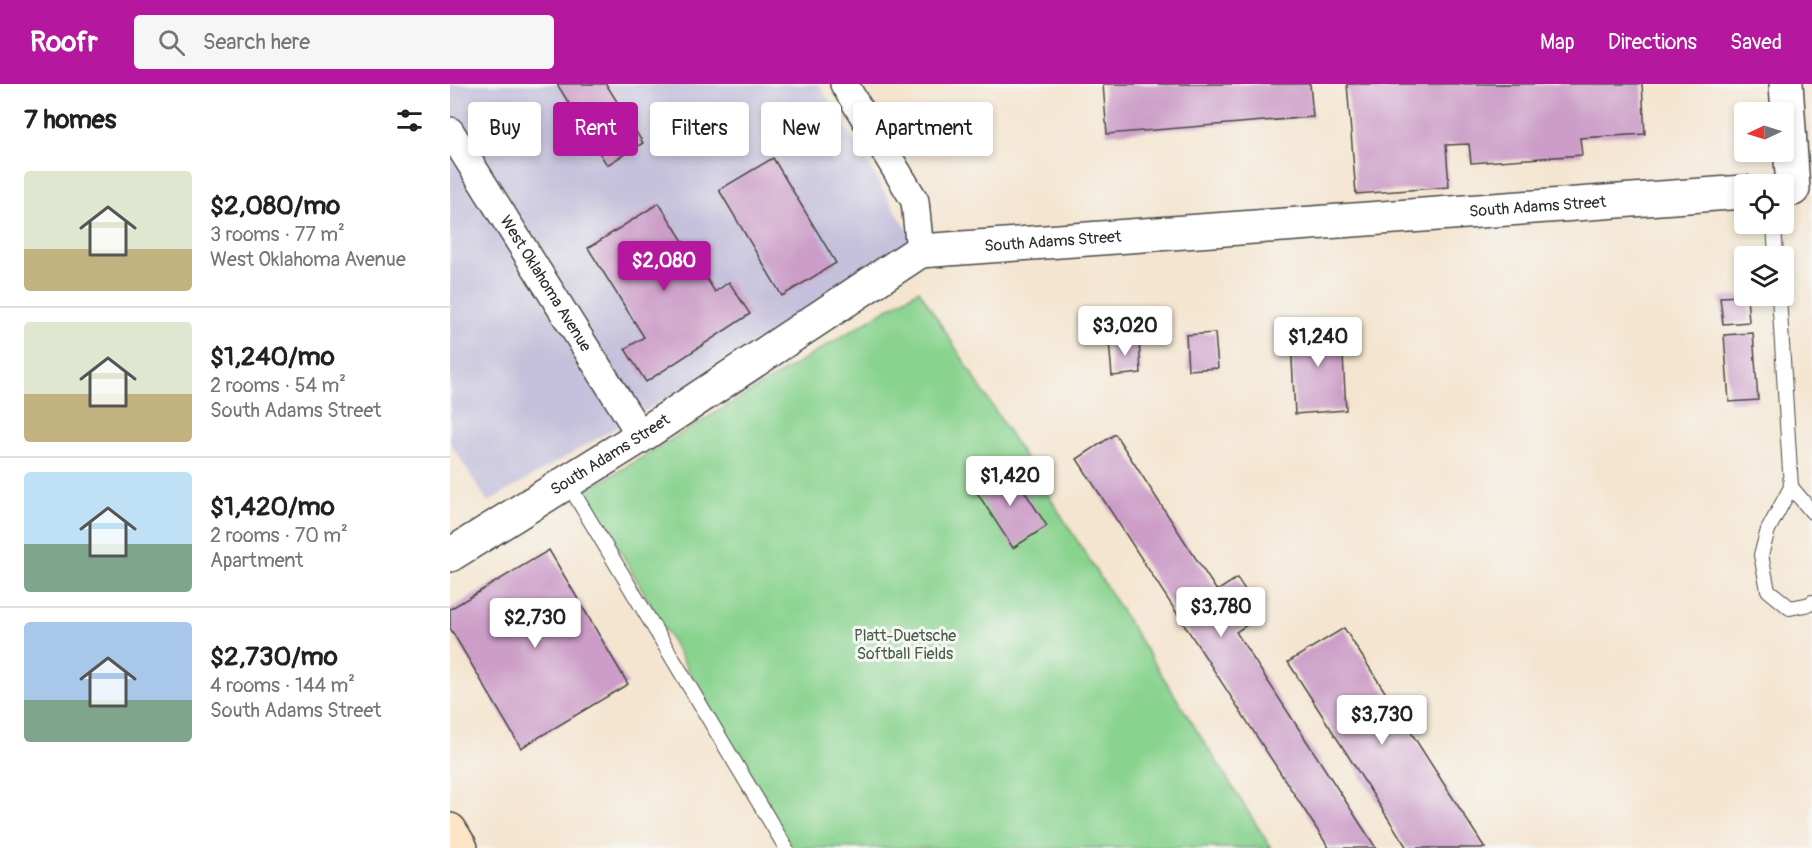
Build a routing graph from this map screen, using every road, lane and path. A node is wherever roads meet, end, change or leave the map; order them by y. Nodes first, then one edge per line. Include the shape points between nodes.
1 (844, 84) edge
2 (1786, 84) edge
3 (450, 131) edge
4 (1796, 188) edge
5 (1734, 193) edge
6 (920, 251) junction
7 (1780, 306) edge
8 (641, 436) junction
9 (567, 482) junction
10 (1791, 487) junction
11 (1812, 512) edge
12 (450, 555) edge
13 (1812, 602) edge
14 (450, 830) edge
15 (461, 848) edge
16 (786, 848) edge

1 - 6 street via 915,201
2 - 4 street
3 - 8 street, West Oklahoma Avenue
5 - 6 street, South Adams Street
6 - 8 street, South Adams Street
7 - 10 lane
8 - 9 street, South Adams Street
9 - 12 street, South Adams Street
9 - 16 lane
10 - 11 lane
10 - 13 lane via 1768,530 1761,555 1768,590 1790,608
14 - 15 main road

